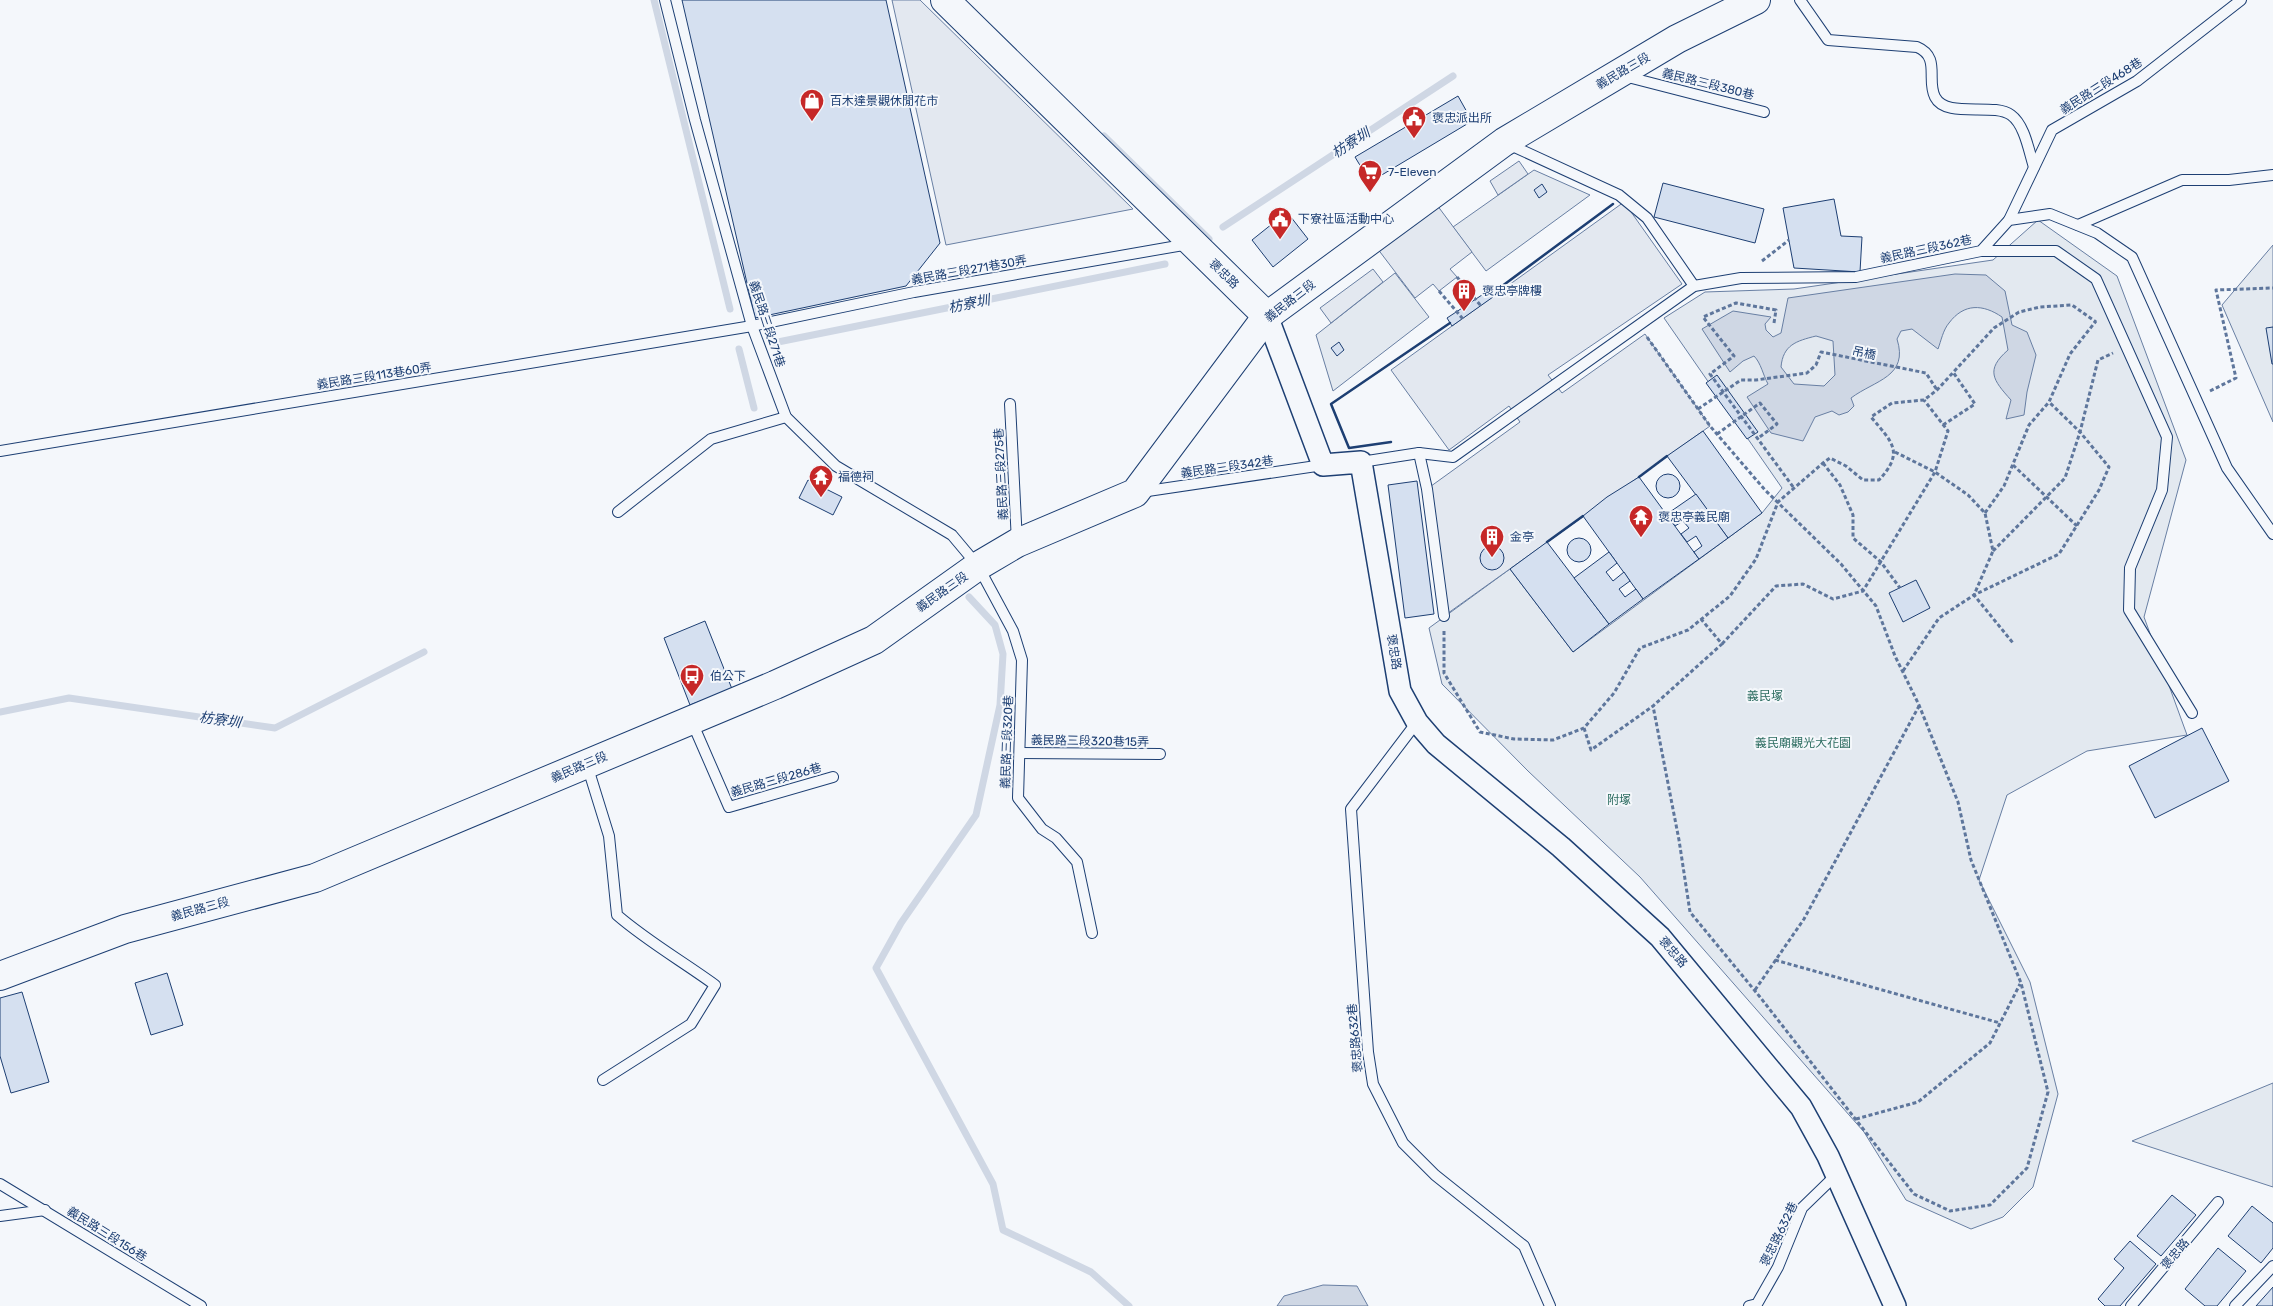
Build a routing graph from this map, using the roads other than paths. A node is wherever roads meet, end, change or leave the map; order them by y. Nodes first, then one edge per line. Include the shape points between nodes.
1 (666, 0) edge
2 (945, 0) edge
3 (1756, 0) edge
4 (1800, 0) edge
5 (2241, 0) edge
6 (1616, 74) junction
7 (1764, 112) dead end
8 (1504, 142) junction
9 (2034, 167) junction
10 (2273, 175) edge
11 (2009, 220) junction
12 (2078, 225) junction
13 (1193, 244) junction
14 (1981, 251) junction
15 (1694, 286) junction
16 (1267, 316) junction
17 (752, 326) junction
18 (1010, 404) dead end
19 (786, 417) junction
20 (0, 451) edge
21 (1419, 453) junction
22 (1361, 462) junction
23 (1323, 465) junction
24 (1135, 493) junction
25 (618, 512) dead end
26 (2273, 534) edge
27 (1017, 543) junction
28 (978, 566) junction
29 (1444, 616) road end
30 (2192, 713) dead end
31 (692, 721) junction
32 (1416, 722) junction
33 (1020, 753) junction
34 (1160, 754) dead end
35 (587, 764) junction
36 (833, 777) dead end
37 (1092, 934) dead end
38 (0, 976) edge
39 (603, 1080) dead end
40 (1836, 1174) junction
41 (0, 1184) edge
42 (2218, 1202) dead end
43 (45, 1210) junction
44 (0, 1216) edge
45 (2273, 1266) edge
46 (200, 1306) edge
47 (1550, 1306) edge
48 (1749, 1306) edge
49 (1896, 1306) edge
50 (2131, 1306) edge
51 (2235, 1306) edge

1 - 17 lane, 義民路三段271巷 via 695,120
2 - 13 street, 褒忠路
3 - 6 street, 義民路三段
4 - 9 lane via 1828,40 1926,50 1930,57 1935,97 1951,108 2002,111 2012,116 2020,126
5 - 9 lane, 義民路三段468巷 via 2137,81 2052,130
6 - 7 lane, 義民路三段380巷
6 - 8 street, 義民路三段
8 - 15 lane via 1619,195 1647,218
8 - 16 street, 義民路三段
9 - 11 lane, 義民路三段468巷
10 - 12 lane via 2229,180 2182,180
11 - 12 lane via 2050,214
11 - 14 lane, 義民路三段362巷
12 - 26 lane via 2097,233 2132,257 2227,468
13 - 16 street, 褒忠路
13 - 17 lane, 義民路三段271巷30弄 via 914,292
14 - 15 lane, 義民路三段362巷 via 1856,277 1740,278
14 - 30 lane via 2056,252 2096,279 2167,437 2162,490 2130,568 2129,610
15 - 21 lane via 1453,458
16 - 23 street, 褒忠路
16 - 24 street, 義民路三段
17 - 19 lane, 義民路三段271巷
17 - 20 lane, 義民路三段113巷60弄
18 - 27 lane, 義民路三段275巷
19 - 25 lane via 712,439
19 - 28 lane, 義民路三段271巷 via 836,466 952,535
21 - 22 lane
21 - 29 lane
22 - 23 street
22 - 32 street, 褒忠路 via 1400,691
23 - 24 lane, 義民路三段342巷
24 - 27 street, 義民路三段
27 - 28 street, 義民路三段
28 - 31 street, 義民路三段 via 874,640
28 - 33 lane, 義民路三段320巷 via 1020,646
31 - 35 street, 義民路三段
31 - 36 lane, 義民路三段286巷 via 729,807
32 - 40 street, 褒忠路 via 1436,744 1561,847 1660,937 1800,1107
32 - 47 lane, 褒忠路632巷 via 1351,809 1373,1084 1403,1143 1434,1175 1524,1246
33 - 34 lane, 義民路三段320巷15弄
33 - 37 lane, 義民路三段320巷 via 1018,798 1042,829 1056,838 1077,862
35 - 38 street, 義民路三段 via 315,878 125,929
35 - 39 lane via 609,836 617,915 642,937 676,956 715,985 691,1024
40 - 48 lane, 褒忠路632巷 via 1802,1208 1778,1267 1757,1304
40 - 49 street, 褒忠路
41 - 43 lane, 義民路三段156巷
42 - 50 lane, 褒忠路
43 - 44 lane
43 - 46 lane, 義民路三段156巷
45 - 51 lane

